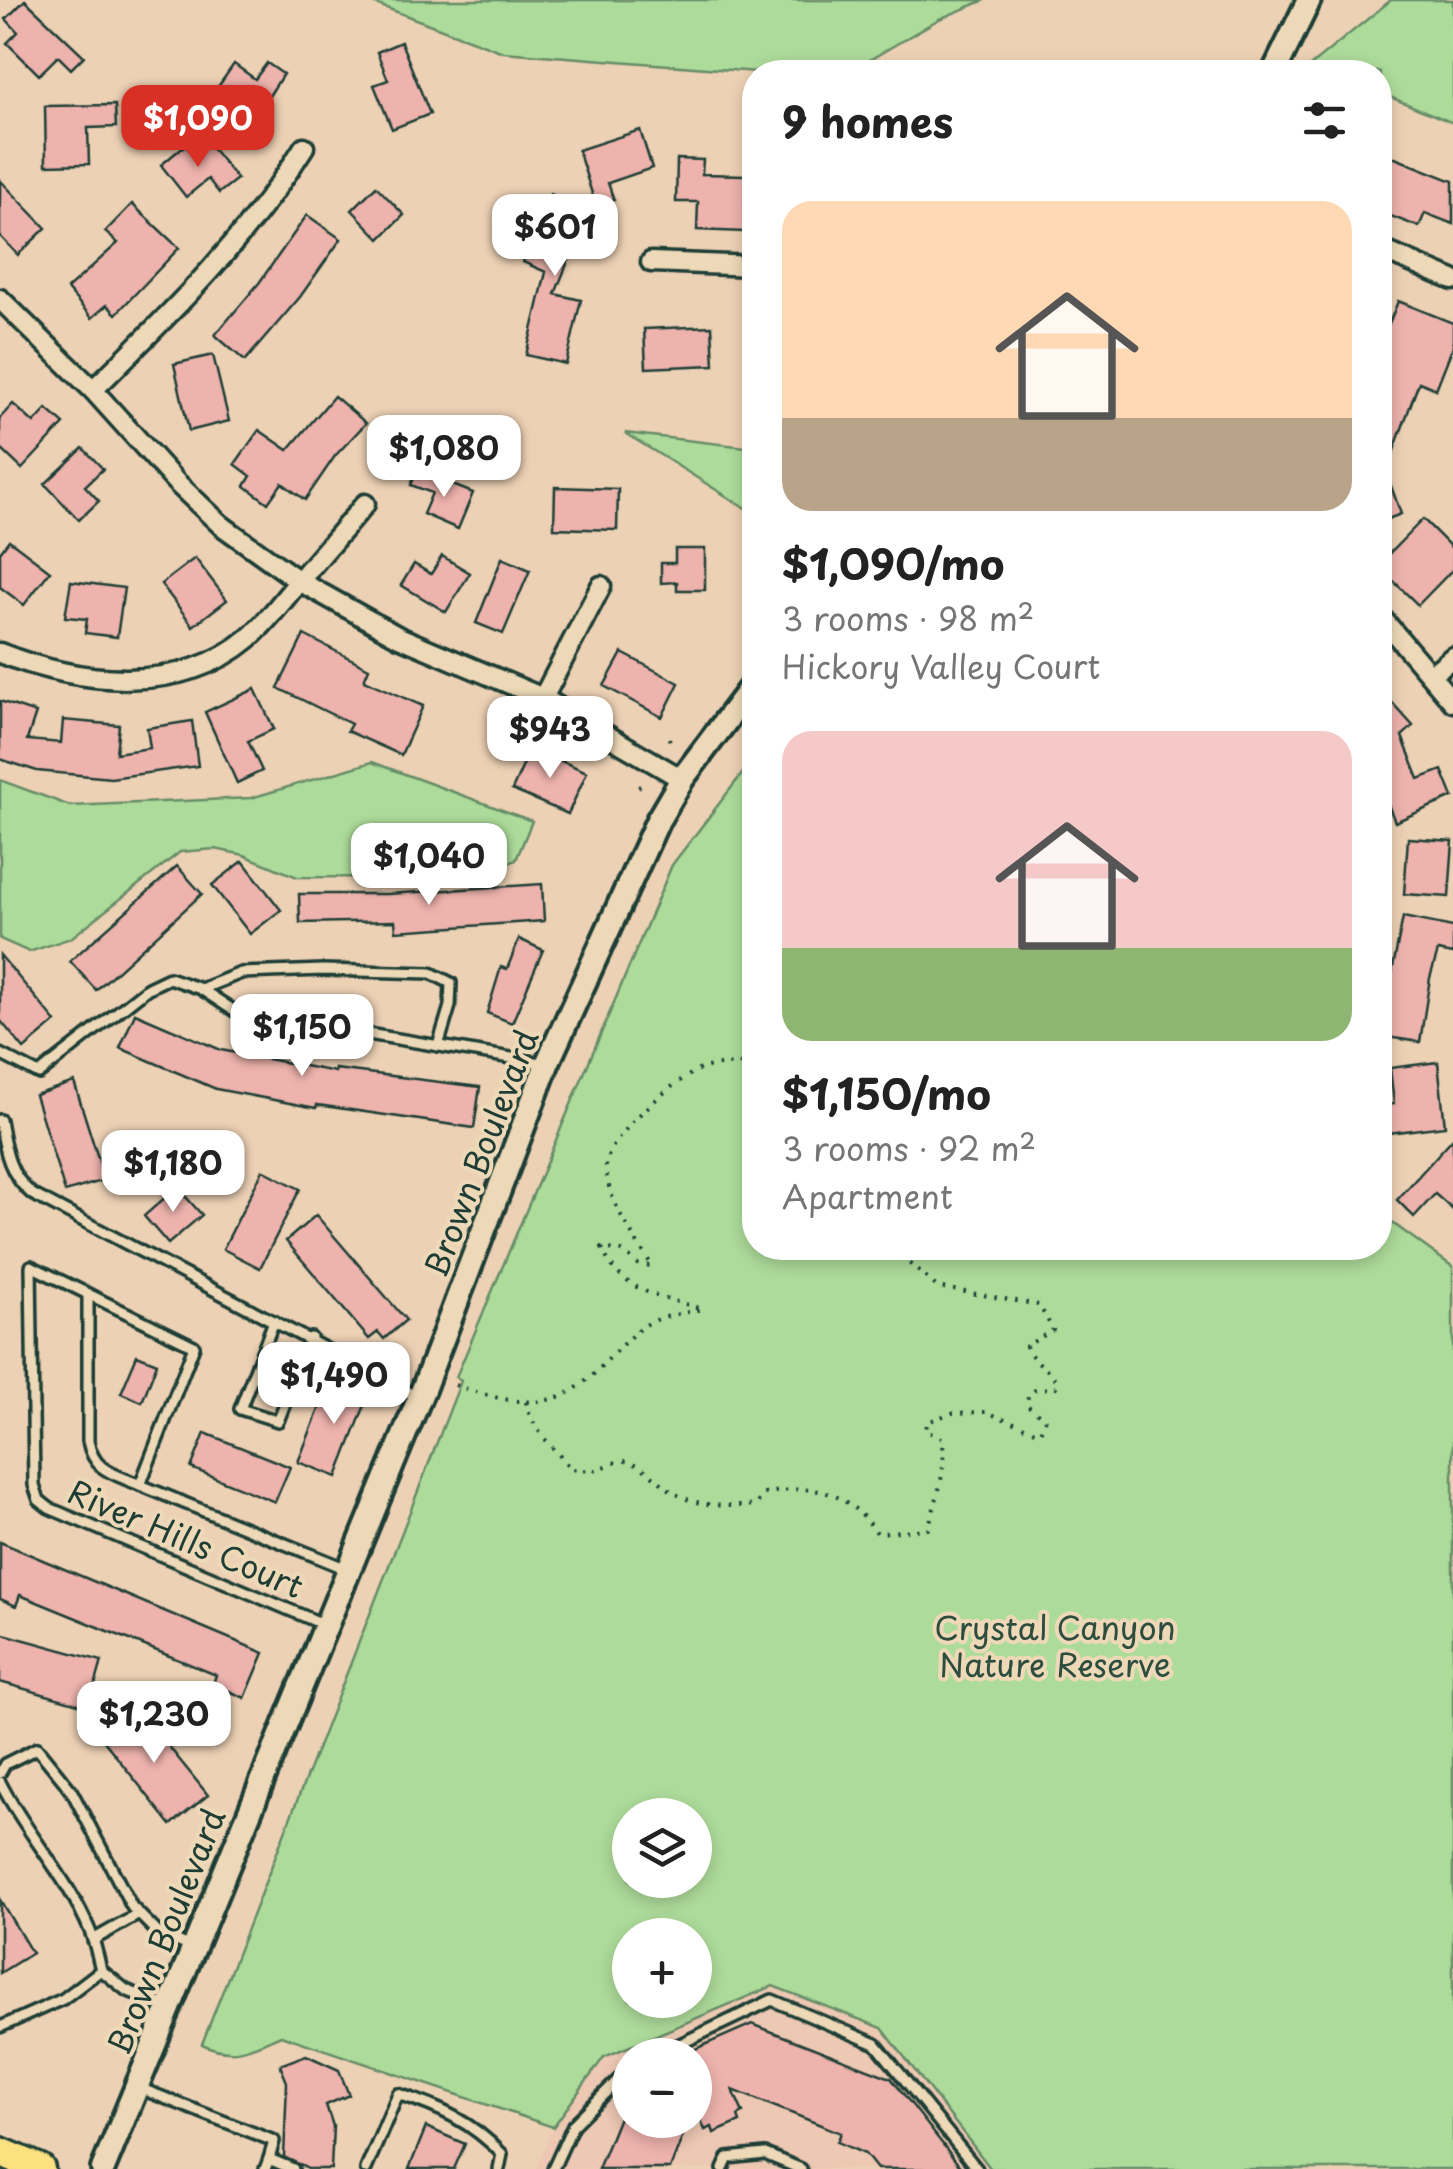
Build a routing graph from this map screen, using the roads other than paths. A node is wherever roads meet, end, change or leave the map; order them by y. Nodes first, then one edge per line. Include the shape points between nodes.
1 (1309, 0) edge
2 (1280, 60) edge
3 (304, 147) dead end
4 (1392, 256) edge
5 (651, 262) dead end
6 (742, 266) edge
7 (1453, 280) edge
8 (0, 299) edge
9 (93, 390) junction
10 (364, 504) dead end
11 (299, 581) junction
12 (601, 586) dead end
13 (1392, 630) edge
14 (0, 653) edge
15 (1453, 656) edge
16 (1431, 675) junction
17 (544, 698) junction
18 (742, 699) edge
19 (1453, 702) edge
20 (682, 779) junction
21 (201, 989) junction
22 (438, 1046) junction
23 (0, 1054) edge
24 (546, 1064) junction
25 (0, 1120) edge
26 (88, 1294) junction
27 (274, 1321) junction
28 (311, 1338) junction
29 (420, 1398) junction
30 (140, 1485) junction
31 (348, 1570) junction
32 (325, 1624) junction
33 (0, 1773) edge
34 (0, 1782) edge
35 (138, 1914) junction
36 (92, 1940) junction
37 (193, 1948) junction
38 (101, 1970) junction
39 (169, 2007) junction
40 (0, 2027) edge
41 (693, 2038) edge
42 (612, 2086) edge
43 (136, 2087) junction
44 (0, 2152) edge
45 (267, 2164) edge
46 (40, 2169) edge
47 (103, 2169) edge
48 (293, 2169) edge
49 (366, 2169) edge
50 (499, 2169) edge
51 (554, 2169) edge
52 (723, 2169) edge
53 (801, 2169) edge
54 (978, 2169) edge

1 - 2 street
3 - 9 street via 204,281
4 - 7 street
5 - 6 street
8 - 9 street
9 - 11 street via 221,525
10 - 11 street
11 - 14 street via 244,641 188,670 105,680
11 - 17 street via 399,637
12 - 17 street
13 - 16 street
15 - 16 street
16 - 19 street
17 - 20 street
18 - 20 street, Brown Boulevard
20 - 24 street, Brown Boulevard
21 - 22 lane via 236,1012
21 - 22 lane via 241,973 432,973 451,983
21 - 23 lane via 169,978 148,988 39,1074
22 - 24 lane
24 - 29 street, Brown Boulevard
25 - 27 lane via 15,1180 32,1194
26 - 30 lane via 91,1458
26 - 30 lane, River Hills Court via 194,1346
26 - 32 lane, River Hills Court via 31,1266 38,1500
27 - 28 lane
27 - 28 lane via 240,1409 278,1421
28 - 29 lane
29 - 31 street, Brown Boulevard
30 - 31 lane, River Hills Court
31 - 32 street, Brown Boulevard
32 - 37 street, Brown Boulevard
33 - 35 lane via 38,1748 71,1790
34 - 36 lane
35 - 36 lane
35 - 37 lane via 158,1933
36 - 38 lane
37 - 39 street, Brown Boulevard
38 - 39 lane via 126,1990
38 - 40 lane via 62,1998
39 - 43 street, Brown Boulevard
41 - 54 lane via 772,2000 876,2044
42 - 51 lane via 573,2125
43 - 45 lane via 274,2141
43 - 47 street, Brown Boulevard
44 - 46 main road
45 - 48 lane
49 - 50 lane via 398,2094 447,2110 486,2137 502,2154
52 - 53 lane via 728,2158 765,2154

